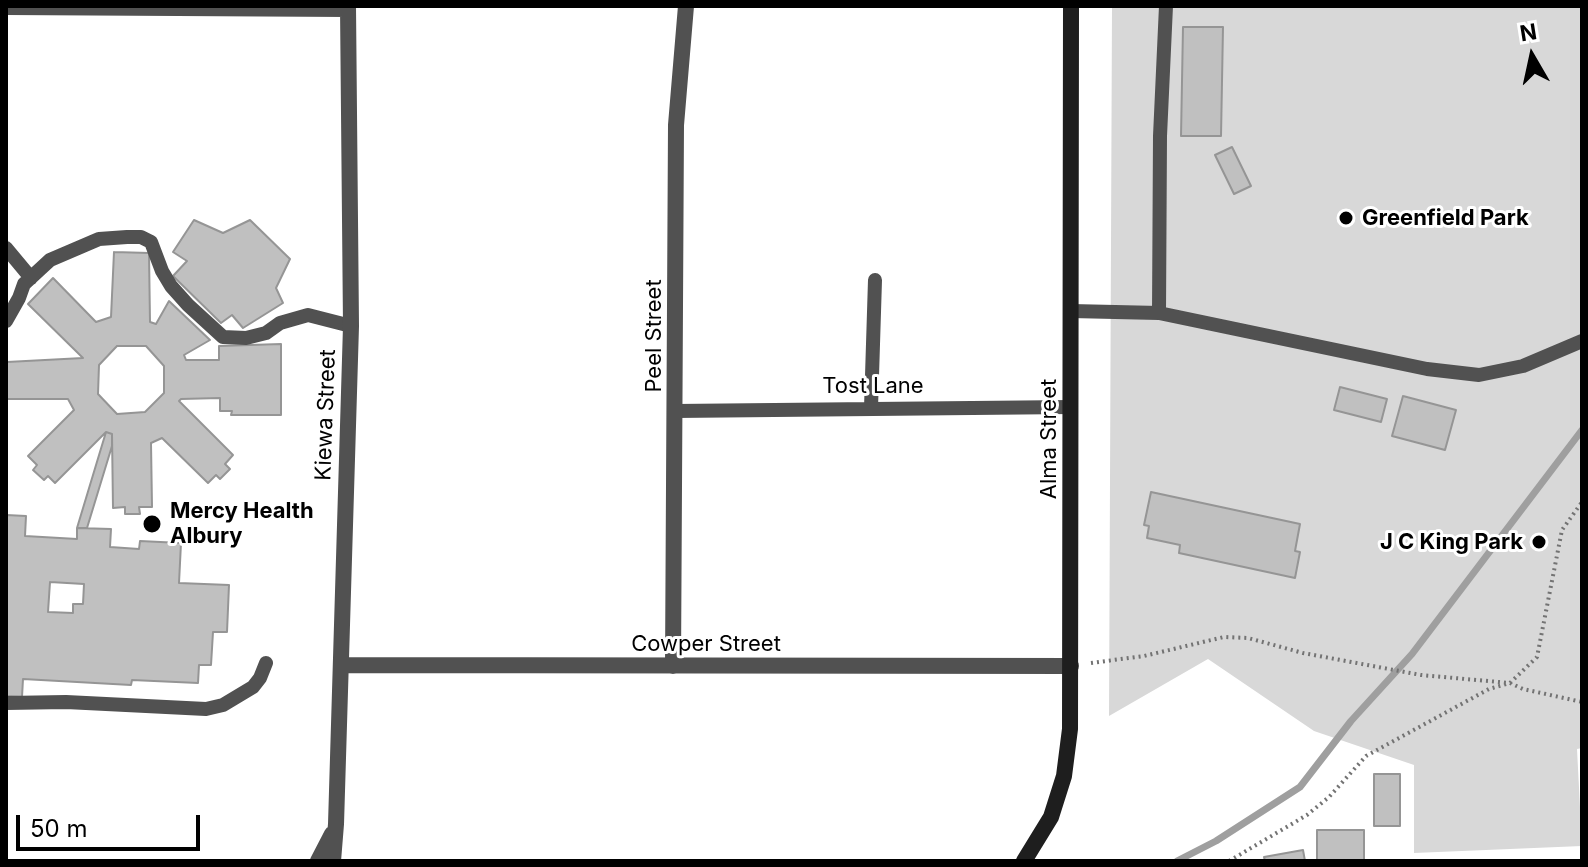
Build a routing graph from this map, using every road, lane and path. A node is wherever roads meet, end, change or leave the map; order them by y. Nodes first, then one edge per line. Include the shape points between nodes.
1 (686, 6) edge
2 (1071, 6) edge
3 (1166, 6) edge
4 (6, 7) edge
5 (348, 8) edge
6 (6, 248) edge
7 (31, 278) junction
8 (875, 280) dead end
9 (1071, 311) junction
10 (1159, 313) junction
11 (6, 321) edge
12 (351, 326) junction
13 (1582, 341) edge
14 (1071, 407) junction
15 (871, 408) junction
16 (675, 411) junction
17 (1582, 502) edge
18 (266, 663) dead end
19 (341, 665) junction
20 (673, 666) junction
21 (1071, 666) junction
22 (1510, 683) junction
23 (1582, 702) edge
24 (6, 703) edge
25 (336, 824) junction
26 (318, 861) edge
27 (333, 861) edge
28 (1024, 861) edge
29 (1229, 861) edge

1 - 16 street, Peel Street via 676,125
2 - 9 street, Alma Street
3 - 10 lane
4 - 5 street
5 - 12 street, Kiewa Street
6 - 7 lane
7 - 11 lane
7 - 12 lane via 50,260 99,239 141,237 151,242 171,286 223,337 266,333 308,315
8 - 15 lane
9 - 10 lane
9 - 14 street, Alma Street
10 - 13 lane via 1427,369 1479,375 1523,366
12 - 19 street, Kiewa Street
14 - 15 lane, Tost Lane
14 - 21 street, Alma Street
15 - 16 lane, Tost Lane
16 - 20 street, Peel Street
17 - 22 path via 1562,530 1537,657
18 - 24 lane via 253,687 206,709
19 - 20 street, Cowper Street
19 - 25 street, Kiewa Street
20 - 21 street, Cowper Street
21 - 22 path via 1224,637 1421,675
21 - 28 street, Alma Street via 1064,776 1051,817
22 - 23 path
22 - 29 path via 1489,689 1366,756 1307,815
25 - 26 street, Kiewa Street
25 - 27 street, Kiewa Street

